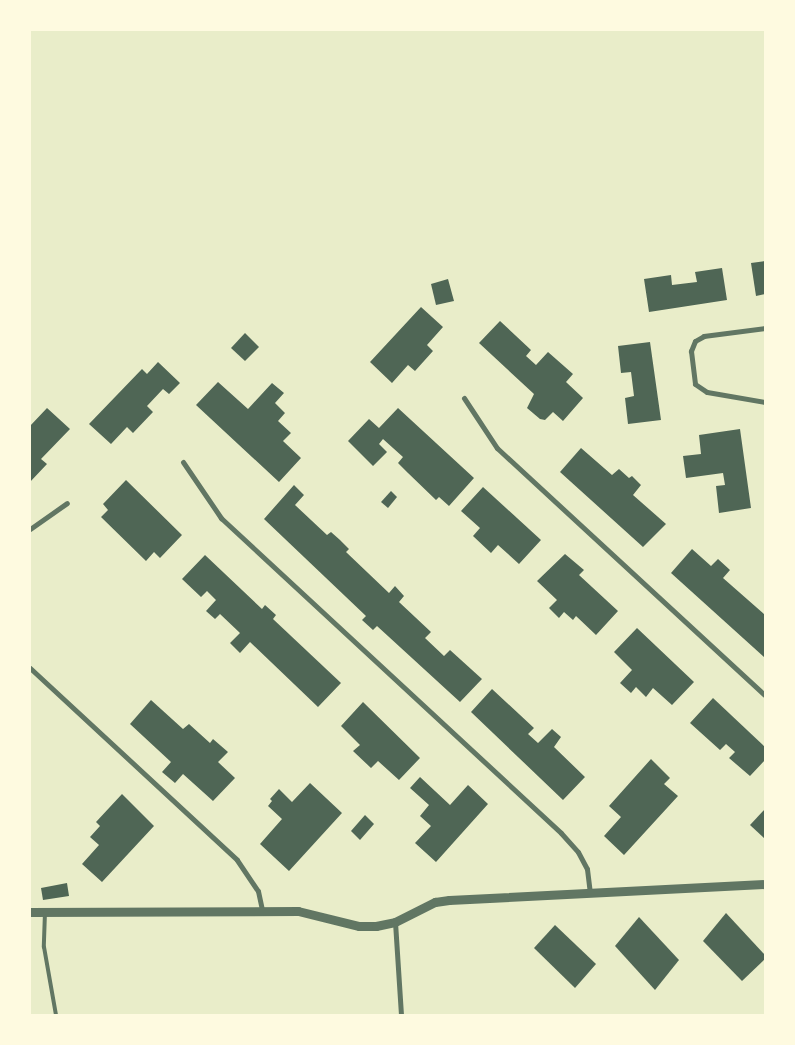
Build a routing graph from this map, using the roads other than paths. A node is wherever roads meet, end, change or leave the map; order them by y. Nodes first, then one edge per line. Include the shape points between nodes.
1 (765, 328) edge
2 (464, 398) dead end
3 (765, 402) edge
4 (183, 462) dead end
5 (67, 503) dead end
6 (30, 529) edge
7 (30, 668) edge
8 (765, 695) edge
9 (765, 884) edge
10 (590, 893) junction
11 (262, 910) junction
12 (30, 912) edge
13 (45, 912) junction
14 (395, 922) junction
15 (56, 1015) edge
16 (401, 1015) edge

1 - 3 street via 704,336 695,341 691,351 695,384 707,392
2 - 8 street via 497,448
4 - 10 street via 221,518 561,833 578,852 587,869
5 - 6 street
7 - 11 street via 236,860 258,891
9 - 10 street
10 - 14 street via 448,900 435,902
11 - 13 street
11 - 14 street via 310,911 359,926
12 - 13 street
13 - 15 lane via 44,947
14 - 16 street

